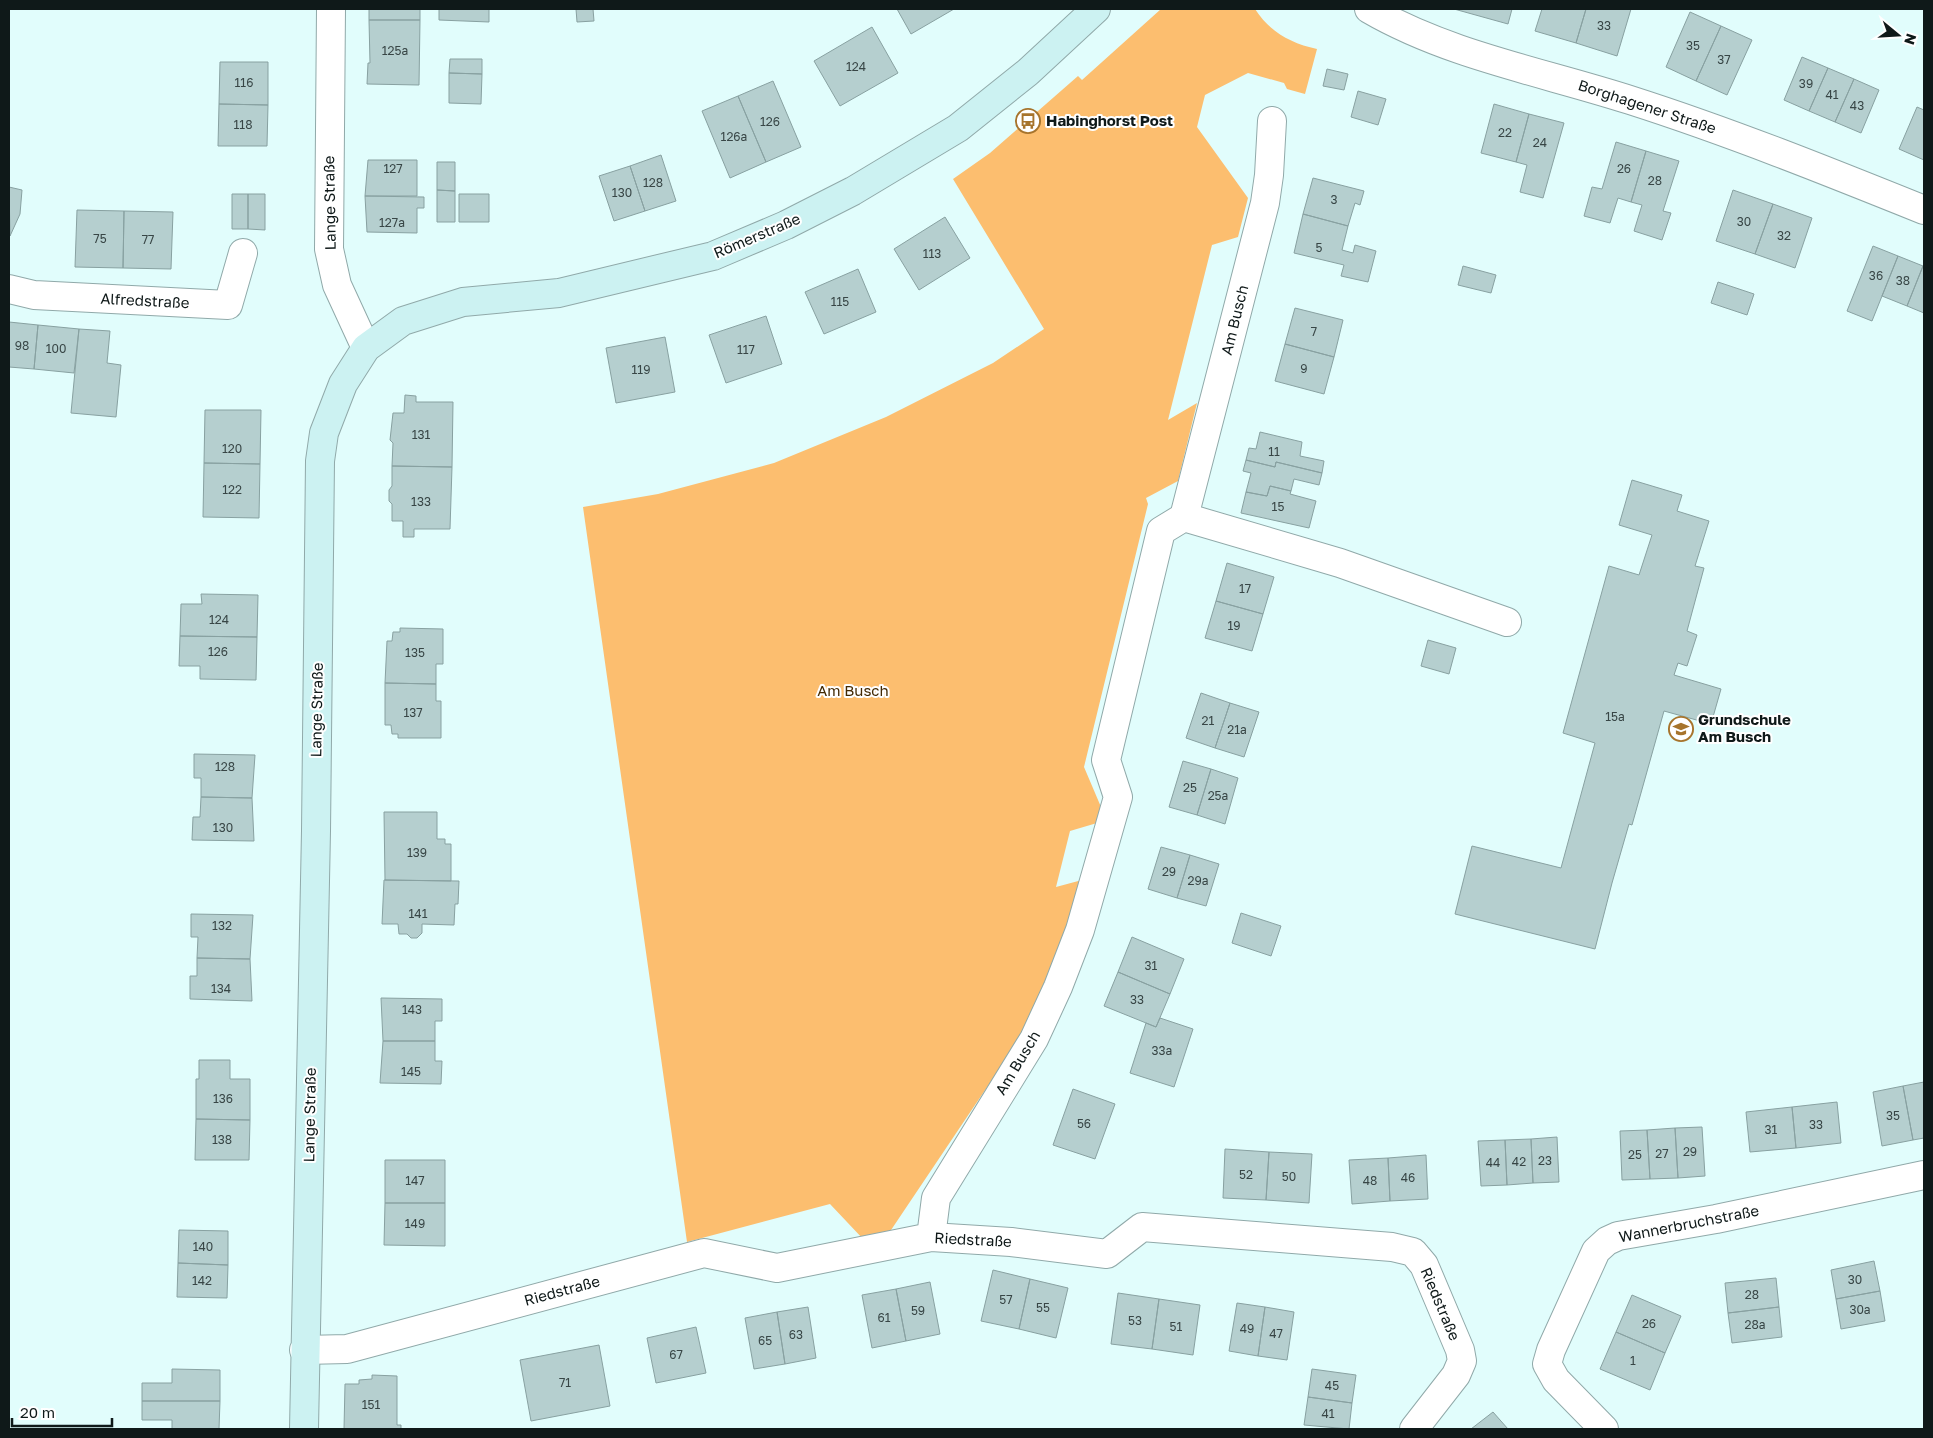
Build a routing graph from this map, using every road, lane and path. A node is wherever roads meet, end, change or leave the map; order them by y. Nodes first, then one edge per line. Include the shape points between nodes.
1 (330, 9) edge
2 (1096, 9) edge
3 (1369, 9) edge
4 (1272, 121) dead end
5 (1924, 210) edge
6 (243, 253) dead end
7 (9, 289) edge
8 (366, 348) junction
9 (1184, 517) junction
10 (1506, 622) dead end
11 (1924, 1175) edge
12 (931, 1237) junction
13 (304, 1350) junction
14 (304, 1429) edge
15 (1414, 1429) edge
16 (1604, 1429) edge

1 - 8 street, Lange Straße via 329,249 337,285
2 - 8 main road, Römerstraße via 1028,72 958,128 853,191 786,225 714,256 600,284 559,293 446,306 403,321
3 - 5 street, Borghagener Straße via 1448,46 1632,101 1771,149
4 - 9 street, Am Busch via 1264,203
6 - 7 street, Alfredstraße via 228,305 34,295
8 - 13 main road, Lange Straße via 343,384 324,433 320,462 316,831
9 - 10 street via 1340,563
9 - 12 street, Am Busch via 1161,531 1106,760 1118,797 1080,930 1034,1039 936,1198
11 - 16 street, Wannerbruchstraße via 1618,1236 1607,1241 1596,1251 1547,1364 1556,1380
12 - 13 street, Riedstraße via 777,1268 704,1253 347,1348
12 - 15 street, Riedstraße via 1011,1242 1107,1254 1142,1227 1392,1246 1413,1252 1424,1264 1462,1361 1456,1375
13 - 14 main road, Lange Straße

